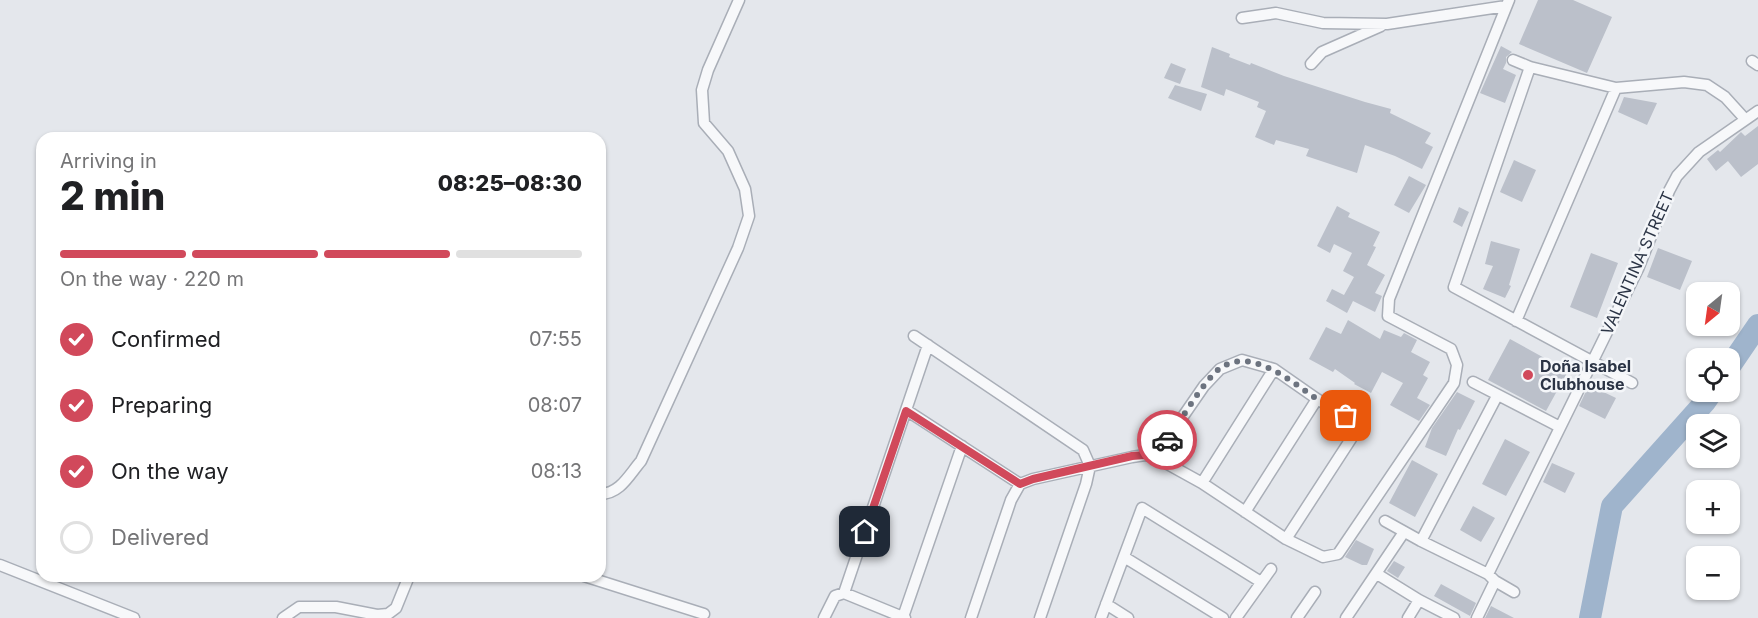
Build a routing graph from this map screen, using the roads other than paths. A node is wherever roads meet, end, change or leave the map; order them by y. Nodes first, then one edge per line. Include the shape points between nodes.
1 (739, 0) edge
2 (1507, 3) edge
3 (1242, 18) dead end
4 (1386, 24) junction
5 (1513, 60) dead end
6 (1311, 64) dead end
7 (1530, 68) junction
8 (1616, 88) junction
9 (1758, 111) edge
10 (1745, 119) junction
11 (1516, 321) junction
12 (914, 336) dead end
13 (928, 345) junction
14 (1593, 361) junction
15 (1274, 369) junction
16 (1473, 382) dead end
17 (1632, 383) dead end
18 (1497, 396) junction
19 (1317, 399) junction
20 (906, 411) junction
21 (1560, 427) junction
22 (962, 446) junction
23 (1155, 458) junction
24 (1090, 466) junction
25 (1202, 483) junction
26 (1020, 484) junction
27 (606, 493) edge
28 (1245, 512) junction
29 (1385, 521) dead end
30 (1404, 532) junction
31 (1286, 539) junction
32 (1421, 541) junction
33 (1124, 557) junction
34 (0, 565) edge
35 (1271, 569) dead end
36 (1377, 574) junction
37 (1492, 577) junction
38 (36, 579) edge
39 (43, 582) edge
40 (407, 582) edge
41 (603, 582) edge
42 (1261, 582) junction
43 (1314, 592) dead end
44 (1514, 592) dead end
45 (844, 593) junction
46 (1419, 600) junction
47 (1106, 604) junction
48 (704, 614) dead end
49 (134, 618) edge
50 (283, 618) edge
51 (824, 618) edge
52 (904, 618) edge
53 (971, 618) edge
54 (1040, 618) edge
55 (1101, 618) edge
56 (1128, 618) edge
57 (1223, 618) edge
58 (1236, 618) edge
59 (1298, 618) edge
60 (1346, 618) edge
61 (1408, 618) edge
62 (1454, 618) edge
63 (1477, 618) edge

1 - 27 street via 702,90 704,123 728,151 745,189 749,216 640,461 620,487
2 - 4 street
2 - 31 street via 1389,299 1388,316 1451,349 1457,365 1454,383 1338,554 1323,557
3 - 4 street via 1276,13 1323,23
4 - 6 street via 1322,52
5 - 7 street
7 - 8 street
7 - 11 street via 1454,287
8 - 10 street via 1684,82 1707,85 1725,97
8 - 11 street
9 - 10 street, VALENTINA STREET
10 - 14 street, VALENTINA STREET via 1699,152 1677,176
11 - 14 street
12 - 13 street
13 - 20 street
13 - 24 street via 1083,450
14 - 17 street
14 - 21 street, VALENTINA STREET
15 - 19 street
15 - 23 street via 1242,360 1220,369
15 - 25 street
16 - 18 street
18 - 21 street
18 - 32 street
19 - 28 street
19 - 31 street via 1360,425
20 - 22 street
20 - 45 street
21 - 37 street, VALENTINA STREET
22 - 26 street
22 - 52 street
23 - 24 street via 1132,456
23 - 25 street
24 - 26 street
24 - 54 street
25 - 28 street
26 - 53 street
28 - 31 street
29 - 30 street
30 - 32 street
30 - 36 street
32 - 37 street
33 - 42 street via 1142,508
33 - 47 street
33 - 57 street
34 - 38 street
35 - 42 street
36 - 46 street
36 - 60 street
37 - 44 street
37 - 63 street, VALENTINA STREET
39 - 49 street
40 - 50 street via 396,608 388,614 299,607
41 - 48 street
42 - 58 street
43 - 59 street
45 - 51 street via 834,596
45 - 52 street
46 - 61 street
46 - 62 street
47 - 55 street
47 - 56 street

